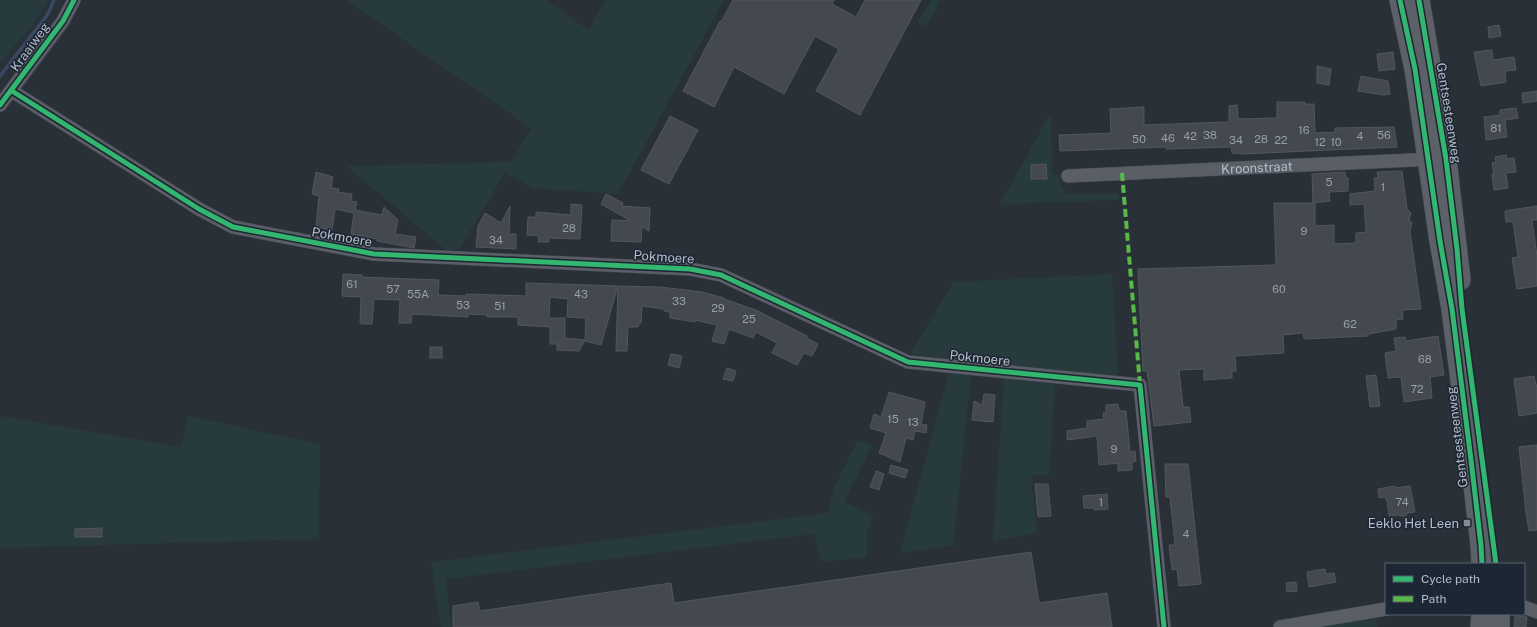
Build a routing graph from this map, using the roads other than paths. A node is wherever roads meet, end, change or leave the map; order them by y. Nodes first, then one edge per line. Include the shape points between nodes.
1 (74, 0) edge
2 (1400, 0) edge
3 (1419, 0) edge
4 (12, 91) junction
5 (0, 105) edge
6 (1437, 159) junction
7 (1068, 176) dead end
8 (1453, 274) junction
9 (1482, 563) edge
10 (1496, 563) edge
11 (1525, 607) edge
12 (1385, 609) edge
13 (1537, 612) edge
14 (1482, 615) edge
15 (1499, 615) edge
16 (1164, 627) edge
17 (1280, 627) edge
18 (1481, 627) edge
19 (1499, 627) edge

1 - 4 street, Kraaiweg via 63,21
2 - 6 main road, Gentsesteenweg
3 - 6 main road, Gentsesteenweg
4 - 5 street, Kraaiweg
4 - 16 street, Pokmoere via 217,220 248,231 374,254 690,269 721,275 908,362 1140,385
6 - 7 street, Kroonstraat
6 - 8 main road, Gentsesteenweg
8 - 9 main road, Gentsesteenweg via 1452,309
8 - 10 main road, Gentsesteenweg via 1462,309
11 - 13 street
12 - 17 street
14 - 18 main road
15 - 19 main road

